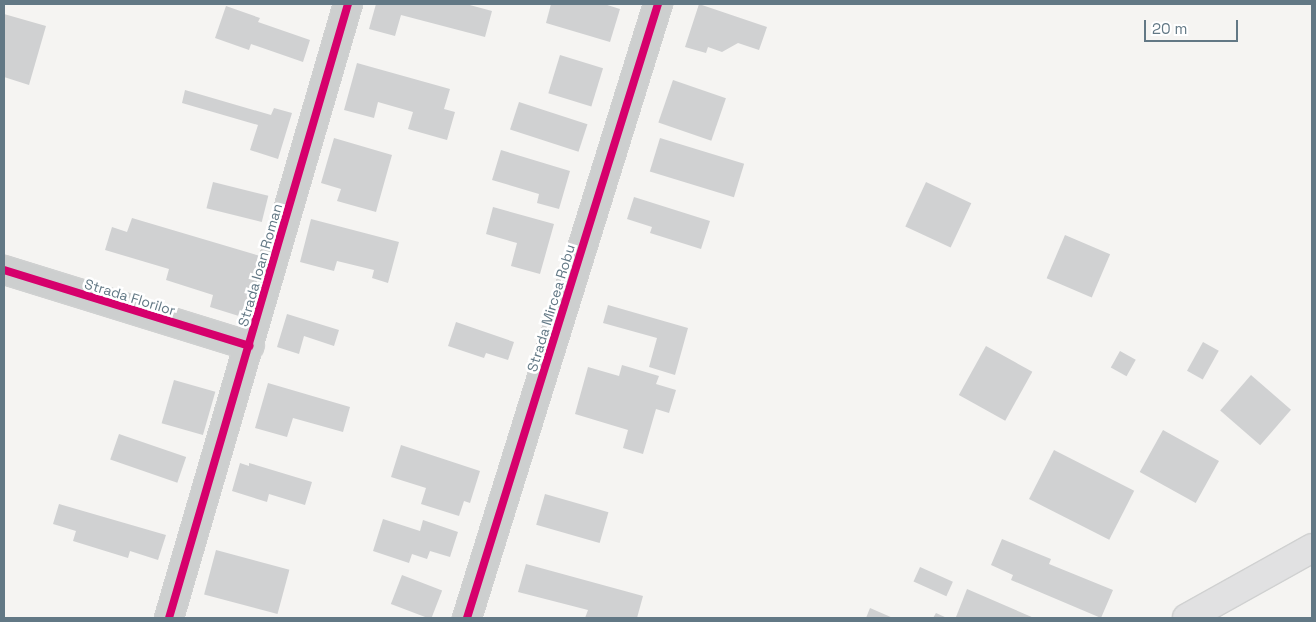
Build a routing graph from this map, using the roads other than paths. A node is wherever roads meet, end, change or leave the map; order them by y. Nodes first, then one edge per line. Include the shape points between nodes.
1 (348, 4) edge
2 (658, 4) edge
3 (4, 270) edge
4 (249, 346) junction
5 (1312, 548) edge
6 (169, 618) edge
7 (467, 618) edge
8 (1187, 618) edge

1 - 4 street, Strada Ioan Roman
2 - 7 street, Strada Mircea Robu
3 - 4 street, Strada Florilor
4 - 6 street, Strada Ioan Roman
5 - 8 main road

